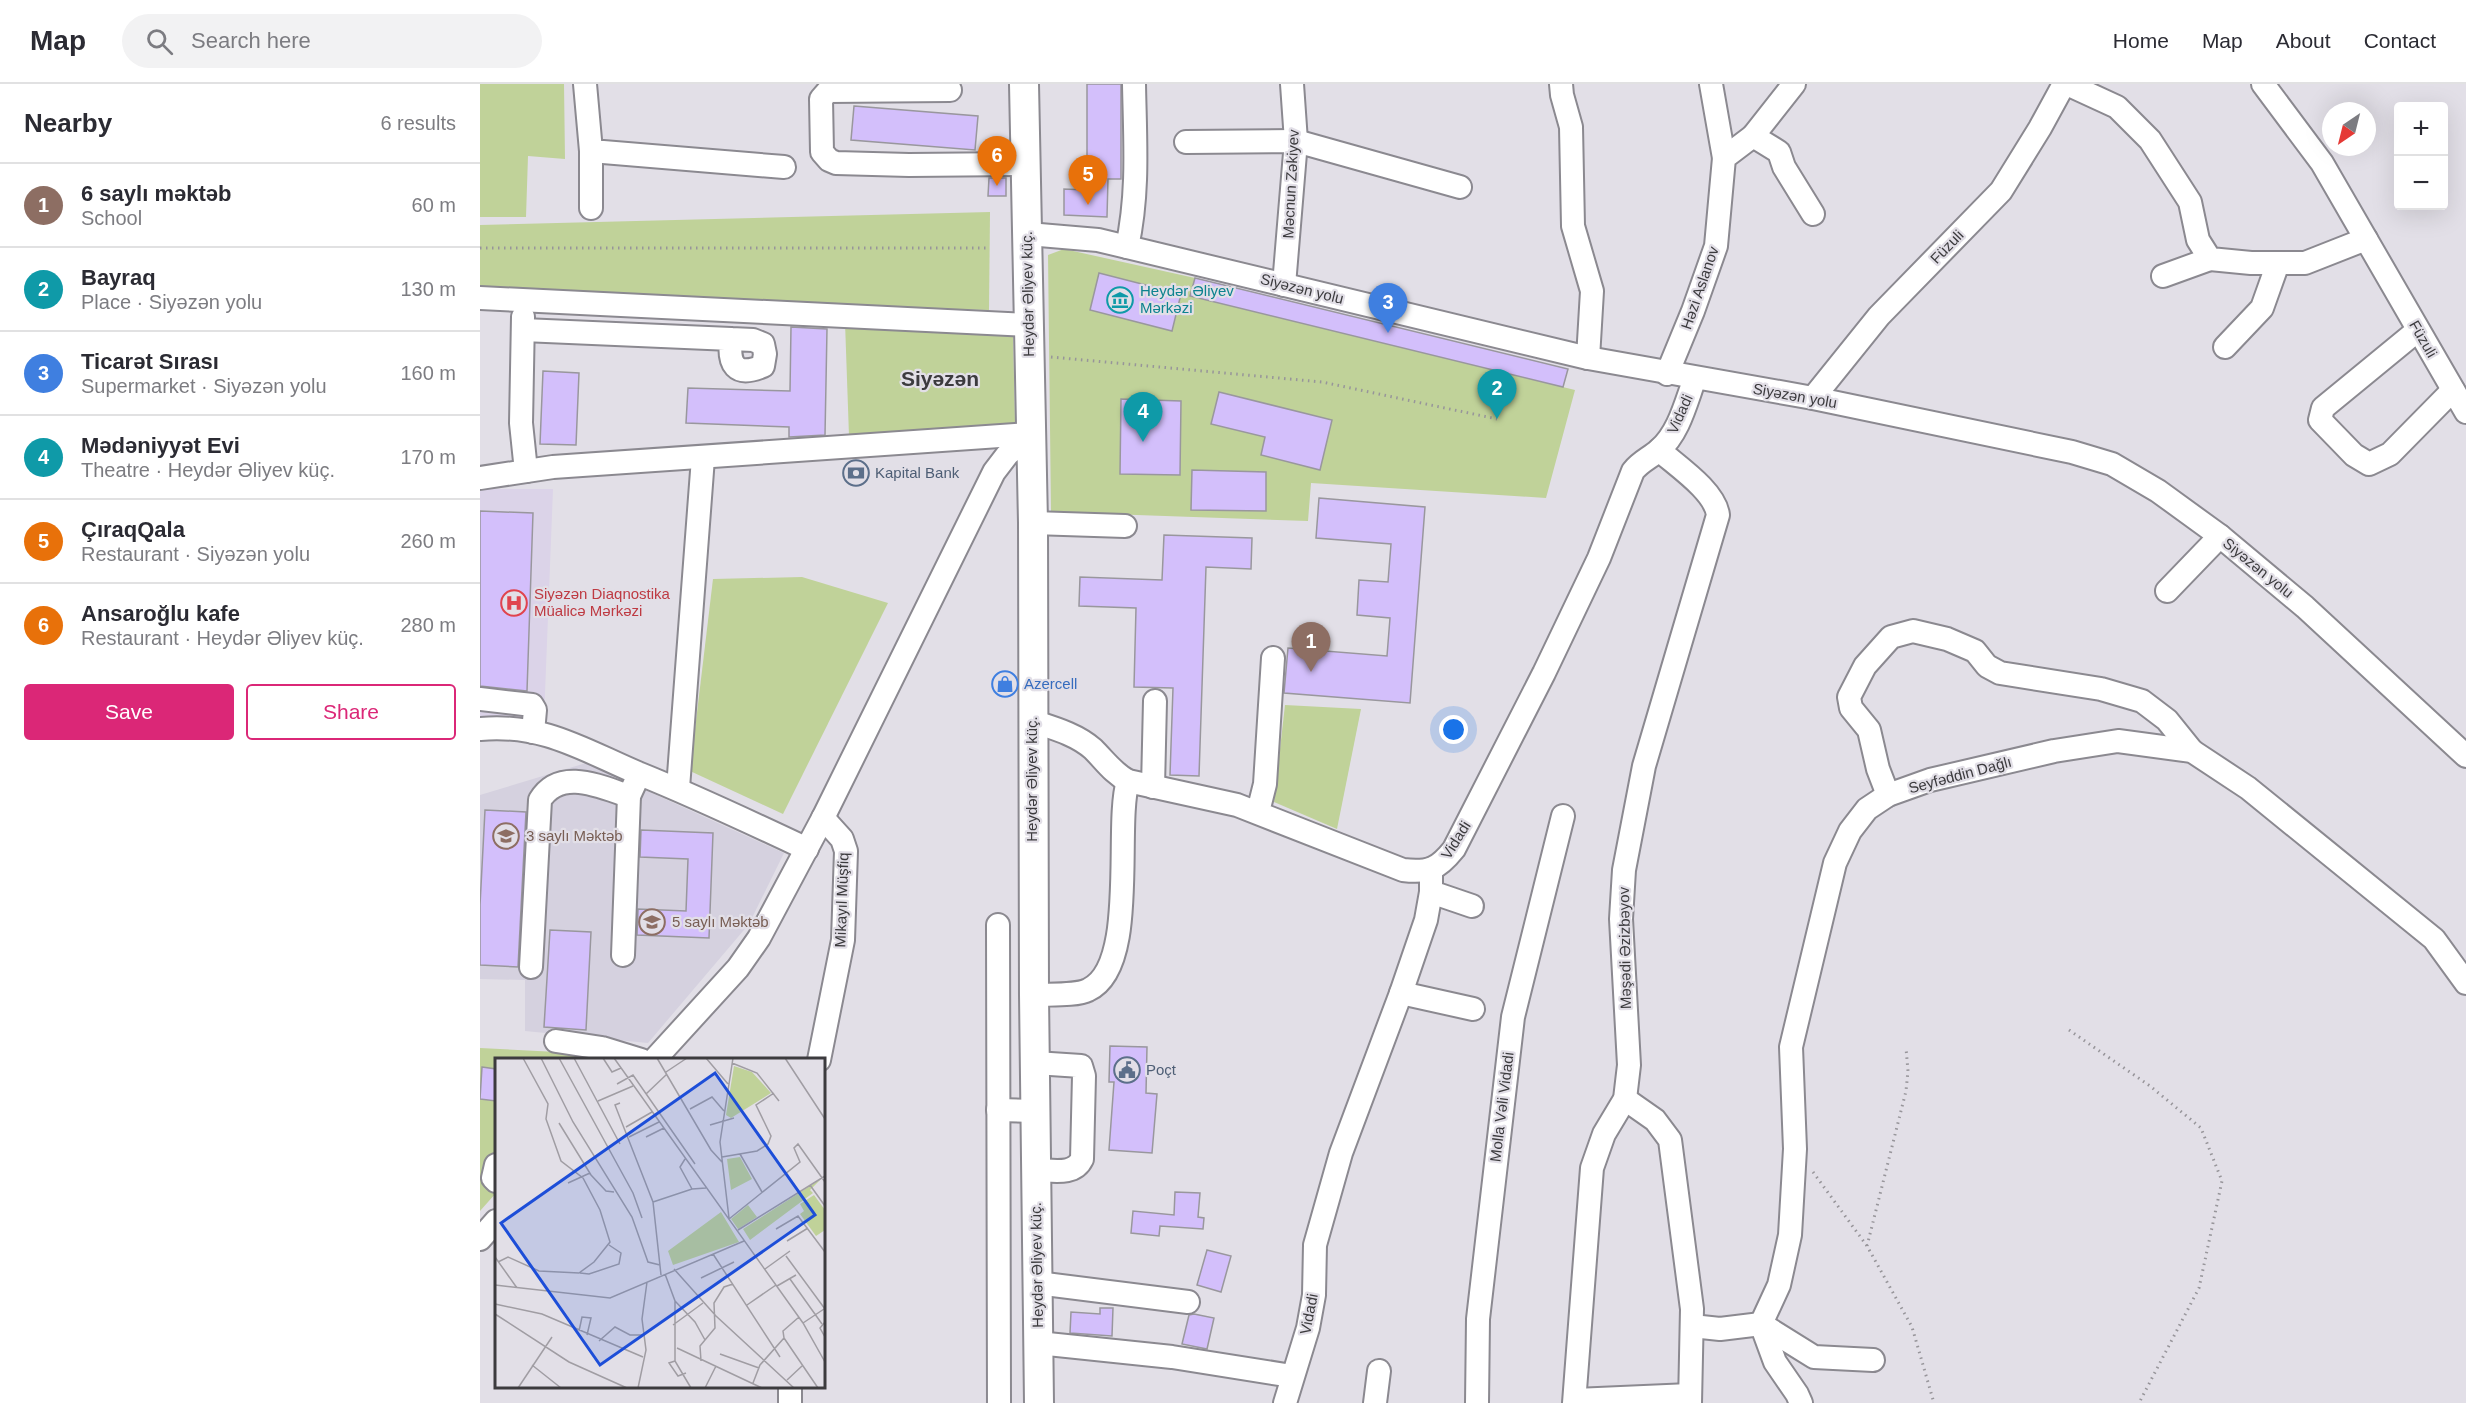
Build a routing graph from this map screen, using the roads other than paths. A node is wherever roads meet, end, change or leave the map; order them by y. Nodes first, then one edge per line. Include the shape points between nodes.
1 (585, 84) edge
2 (1024, 84) edge
3 (1134, 84) edge
4 (1292, 84) edge
5 (1561, 84) edge
6 (1711, 84) edge
7 (1794, 84) edge
8 (2065, 84) edge
9 (2263, 84) edge
10 (950, 90) dead end
11 (1753, 136) junction
12 (1296, 141) junction
13 (1186, 142) dead end
14 (591, 151) junction
15 (1724, 158) junction
16 (1024, 164) junction
17 (784, 167) dead end
18 (1460, 188) dead end
19 (591, 208) dead end
20 (1813, 214) dead end
21 (1028, 234) junction
22 (2366, 239) junction
23 (1127, 247) junction
24 (2210, 259) junction
25 (2278, 263) junction
26 (2163, 276) dead end
27 (1284, 285) junction
28 (480, 298) edge
29 (524, 300) junction
30 (1029, 326) junction
31 (523, 330) junction
32 (2418, 330) junction
33 (731, 339) dead end
34 (2225, 347) dead end
35 (1588, 358) junction
36 (1667, 374) junction
37 (1695, 378) junction
38 (2453, 390) junction
39 (1813, 398) junction
40 (2466, 412) edge
41 (1030, 434) junction
42 (1659, 450) junction
43 (703, 458) junction
44 (526, 471) junction
45 (480, 478) edge
46 (1033, 523) junction
47 (1125, 526) dead end
48 (2220, 536) junction
49 (2167, 591) dead end
50 (1274, 658) dead end
51 (480, 699) edge
52 (1155, 701) dead end
53 (1032, 721) junction
54 (480, 729) edge
55 (533, 732) junction
56 (2192, 751) junction
57 (2466, 756) edge
58 (638, 773) junction
59 (1128, 781) junction
60 (1153, 787) junction
61 (678, 788) junction
62 (1888, 795) junction
63 (629, 796) junction
64 (1258, 812) junction
65 (1563, 816) dead end
66 (823, 818) junction
67 (807, 849) junction
68 (1431, 869) junction
69 (1431, 892) junction
70 (1472, 906) dead end
71 (998, 925) dead end
72 (623, 955) dead end
73 (531, 967) dead end
74 (2466, 983) edge
75 (1401, 993) junction
76 (1034, 995) junction
77 (1473, 1010) dead end
78 (556, 1041) dead end
79 (637, 1058) edge
80 (655, 1058) edge
81 (819, 1058) edge
82 (1035, 1063) junction
83 (1625, 1100) junction
84 (998, 1110) junction
85 (1035, 1110) junction
86 (1035, 1170) junction
87 (495, 1222) edge
88 (480, 1239) edge
89 (1037, 1283) junction
90 (1188, 1302) dead end
91 (1761, 1324) junction
92 (1692, 1326) junction
93 (1038, 1343) junction
94 (1873, 1360) dead end
95 (1379, 1371) dead end
96 (1292, 1376) junction
97 (1690, 1399) edge
98 (1574, 1401) edge
99 (999, 1403) edge
100 (1039, 1403) edge
101 (1285, 1403) edge
102 (1375, 1403) edge
103 (1477, 1403) edge
104 (1801, 1403) edge

1 - 14 street
2 - 16 main road, Heydər Əliyev küç.
3 - 23 street via 1136,191
4 - 12 street, Məcnun Zəkiyev
5 - 35 street via 1571,127 1572,226 1592,291
6 - 15 street, Həzi Aslanov
7 - 11 street
8 - 24 street via 2117,107 2150,140 2190,202 2198,240
8 - 39 street, Füzuli via 2001,191 1879,316
9 - 22 street, Füzuli via 2322,163
10 - 16 street via 828,91 820,99 822,152 836,163
11 - 15 street
11 - 20 street via 1779,152
12 - 13 street
12 - 18 street
12 - 27 street, Məcnun Zəkiyev
14 - 17 street
14 - 19 street
15 - 36 street, Həzi Aslanov via 1716,246
16 - 21 main road, Heydər Əliyev küç.
21 - 23 street, Siyəzən yolu via 1072,236
21 - 30 main road, Heydər Əliyev küç.
22 - 25 street via 2305,263
22 - 32 street, Füzuli
23 - 27 street, Siyəzən yolu
24 - 25 street
24 - 26 street
25 - 34 street via 2262,308
27 - 35 street, Siyəzən yolu
28 - 29 street
29 - 30 street
29 - 31 street
30 - 41 main road, Heydər Əliyev küç.
31 - 33 street
31 - 44 street via 520,423
32 - 38 street, Füzuli
32 - 38 street via 2323,408 2320,420 2354,456 2369,464 2390,454
35 - 36 street, Siyəzən yolu
36 - 37 street, Siyəzən yolu
37 - 39 street, Siyəzən yolu
37 - 42 street, Vidadi via 1675,429
38 - 40 street, Füzuli
39 - 48 street, Siyəzən yolu via 2072,452 2112,464 2158,491
41 - 43 street
41 - 46 main road, Heydər Əliyev küç.
41 - 66 street via 994,472
42 - 68 street, Vidadi via 1634,471 1599,558 1534,694 1454,849
42 - 83 street, Məşədi Əzizbəyov via 1707,493 1717,505 1718,515 1644,766 1624,870 1622,919 1629,1065
43 - 44 street
43 - 61 street
44 - 45 street
46 - 47 street
46 - 53 main road, Heydər Əliyev küç.
48 - 49 street
48 - 57 street, Siyəzən yolu via 2306,607
50 - 64 street via 1265,784
51 - 55 street via 532,705
52 - 60 street
53 - 59 street via 1078,738
53 - 76 main road, Heydər Əliyev küç.
54 - 55 street
55 - 58 street via 574,743
56 - 62 street, Seyfəddin Dağlı via 2118,741 1930,780
56 - 62 street via 2167,720 2142,701 2101,689 2000,673 1987,666 1975,651 1912,631 1891,637 1865,666 1849,697 1851,708 1869,730
56 - 74 street, Seyfəddin Dağlı via 2248,788 2434,939
58 - 61 street
58 - 63 street
59 - 60 street
59 - 76 street via 1123,891 1118,936 1107,971 1099,984 1086,991
60 - 64 street
61 - 67 street
62 - 91 street, Seyfəddin Dağlı via 1867,810 1850,831 1835,863 1791,1047 1795,1149 1790,1235 1779,1285
63 - 72 street
63 - 73 street via 578,780 545,791 540,800
64 - 68 street via 1403,870
65 - 103 street, Molla Vəli Vidadi via 1513,1017 1478,1319
66 - 67 street
66 - 81 street, Mikayıl Müşfiq via 842,839 846,851 843,940
67 - 80 street via 748,955
68 - 69 street, Vidadi
69 - 70 street
69 - 75 street, Vidadi via 1426,920
71 - 84 street
75 - 77 street
75 - 96 street, Vidadi via 1341,1153 1315,1245 1314,1294 1308,1328
76 - 82 main road, Heydər Əliyev küç.
78 - 79 street
82 - 85 main road, Heydər Əliyev küç.
82 - 86 street via 1081,1066 1084,1076 1082,1159 1072,1170
83 - 92 street via 1655,1120 1670,1140
83 - 98 street, Məşədi Əzizbəyov via 1604,1134 1592,1168
84 - 85 street
84 - 99 street
85 - 86 main road, Heydər Əliyev küç.
86 - 89 main road, Heydər Əliyev küç.
87 - 88 street
89 - 90 street
89 - 93 main road, Heydər Əliyev küç.
91 - 92 street via 1720,1329
91 - 94 street via 1814,1357
91 - 104 street via 1775,1362
92 - 97 street
93 - 96 street via 1172,1356
93 - 100 main road, Heydər Əliyev küç.
95 - 102 street
96 - 101 street, Vidadi
97 - 98 street

